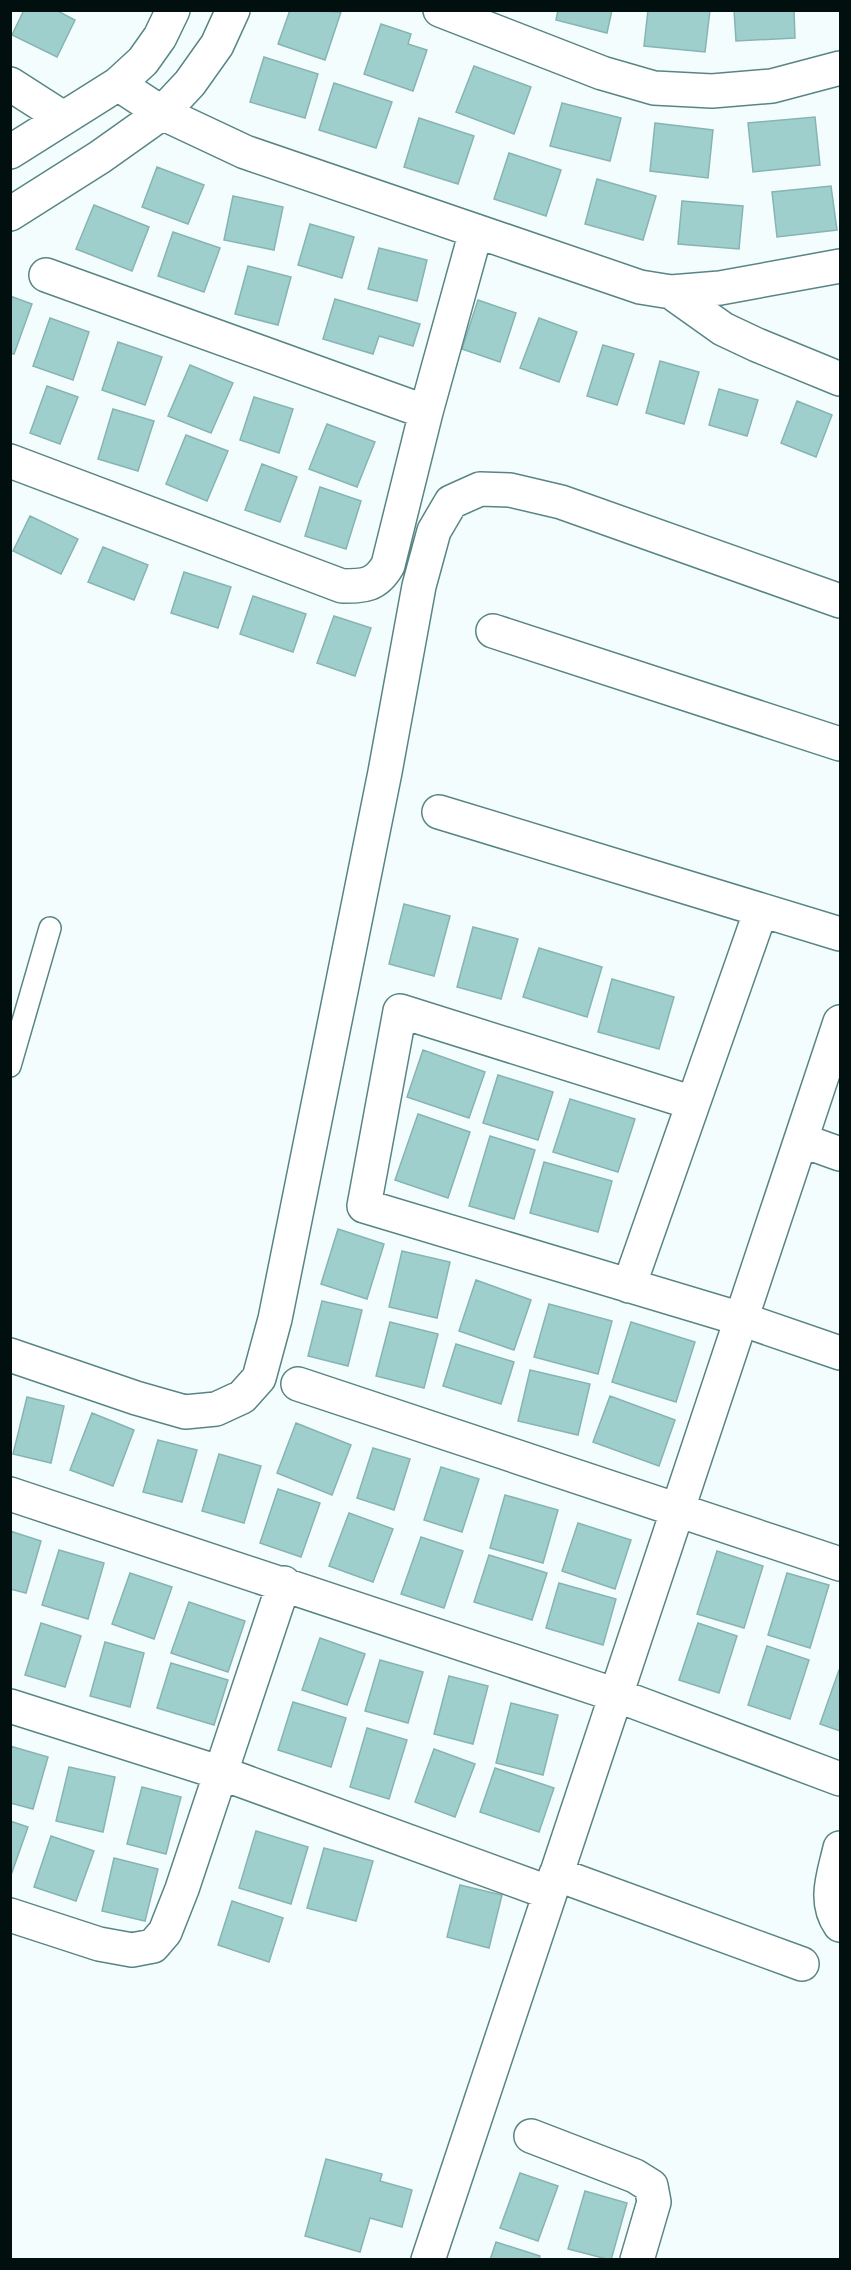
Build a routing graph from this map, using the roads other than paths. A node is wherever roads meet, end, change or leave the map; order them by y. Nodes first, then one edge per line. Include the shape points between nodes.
1 (173, 10) edge
2 (233, 10) edge
3 (440, 10) edge
4 (840, 68) edge
5 (10, 84) edge
6 (118, 84) junction
7 (162, 113) junction
8 (63, 118) junction
9 (10, 152) edge
10 (10, 214) edge
11 (476, 231) junction
12 (840, 266) edge
13 (46, 275) dead end
14 (671, 292) junction
15 (840, 379) edge
16 (426, 412) junction
17 (10, 461) edge
18 (840, 601) edge
19 (493, 631) dead end
20 (840, 744) edge
21 (439, 812) dead end
22 (761, 910) junction
23 (50, 928) dead end
24 (840, 934) edge
25 (840, 1022) edge
26 (10, 1066) edge
27 (693, 1103) junction
28 (801, 1140) junction
29 (840, 1154) edge
30 (629, 1286) junction
31 (741, 1319) junction
32 (840, 1353) edge
33 (10, 1355) edge
34 (298, 1384) dead end
35 (10, 1494) edge
36 (676, 1510) junction
37 (840, 1564) edge
38 (284, 1583) junction
39 (616, 1695) junction
40 (10, 1706) edge
41 (221, 1773) junction
42 (840, 1779) edge
43 (840, 1848) edge
44 (553, 1884) junction
45 (10, 1915) edge
46 (840, 1925) edge
47 (802, 1964) dead end
48 (531, 2136) dead end
49 (428, 2259) edge
50 (637, 2259) edge

1 - 6 street via 143,61
2 - 7 street via 210,54
3 - 4 street via 602,73 654,88 712,91 772,86
5 - 8 street
6 - 7 street
6 - 8 street
7 - 10 street
7 - 11 street via 245,152
8 - 9 street
11 - 14 street via 616,280
11 - 16 street
12 - 14 street via 720,288
13 - 16 street
14 - 15 street via 723,329
16 - 17 street via 388,565 381,578 357,586 342,586
18 - 33 street via 561,502 510,490 480,489 451,502 434,531 419,586 381,795 275,1318 259,1378 242,1397 216,1409 185,1412
19 - 20 street
21 - 22 street
22 - 24 street
22 - 27 street
23 - 26 lane
25 - 28 street
27 - 30 street
27 - 30 street via 400,1011 364,1206
28 - 29 street
28 - 31 street
30 - 31 street
31 - 32 street
31 - 36 street
34 - 36 street
35 - 38 street
36 - 37 street
36 - 39 street
38 - 39 street
38 - 41 street
39 - 42 street
39 - 44 street
40 - 41 street
41 - 44 street
41 - 45 street via 182,1889 165,1932 153,1946 132,1950 99,1944
43 - 46 street via 830,1888 830,1904
44 - 47 street
44 - 49 street
48 - 50 street via 635,2176 651,2186 654,2202

